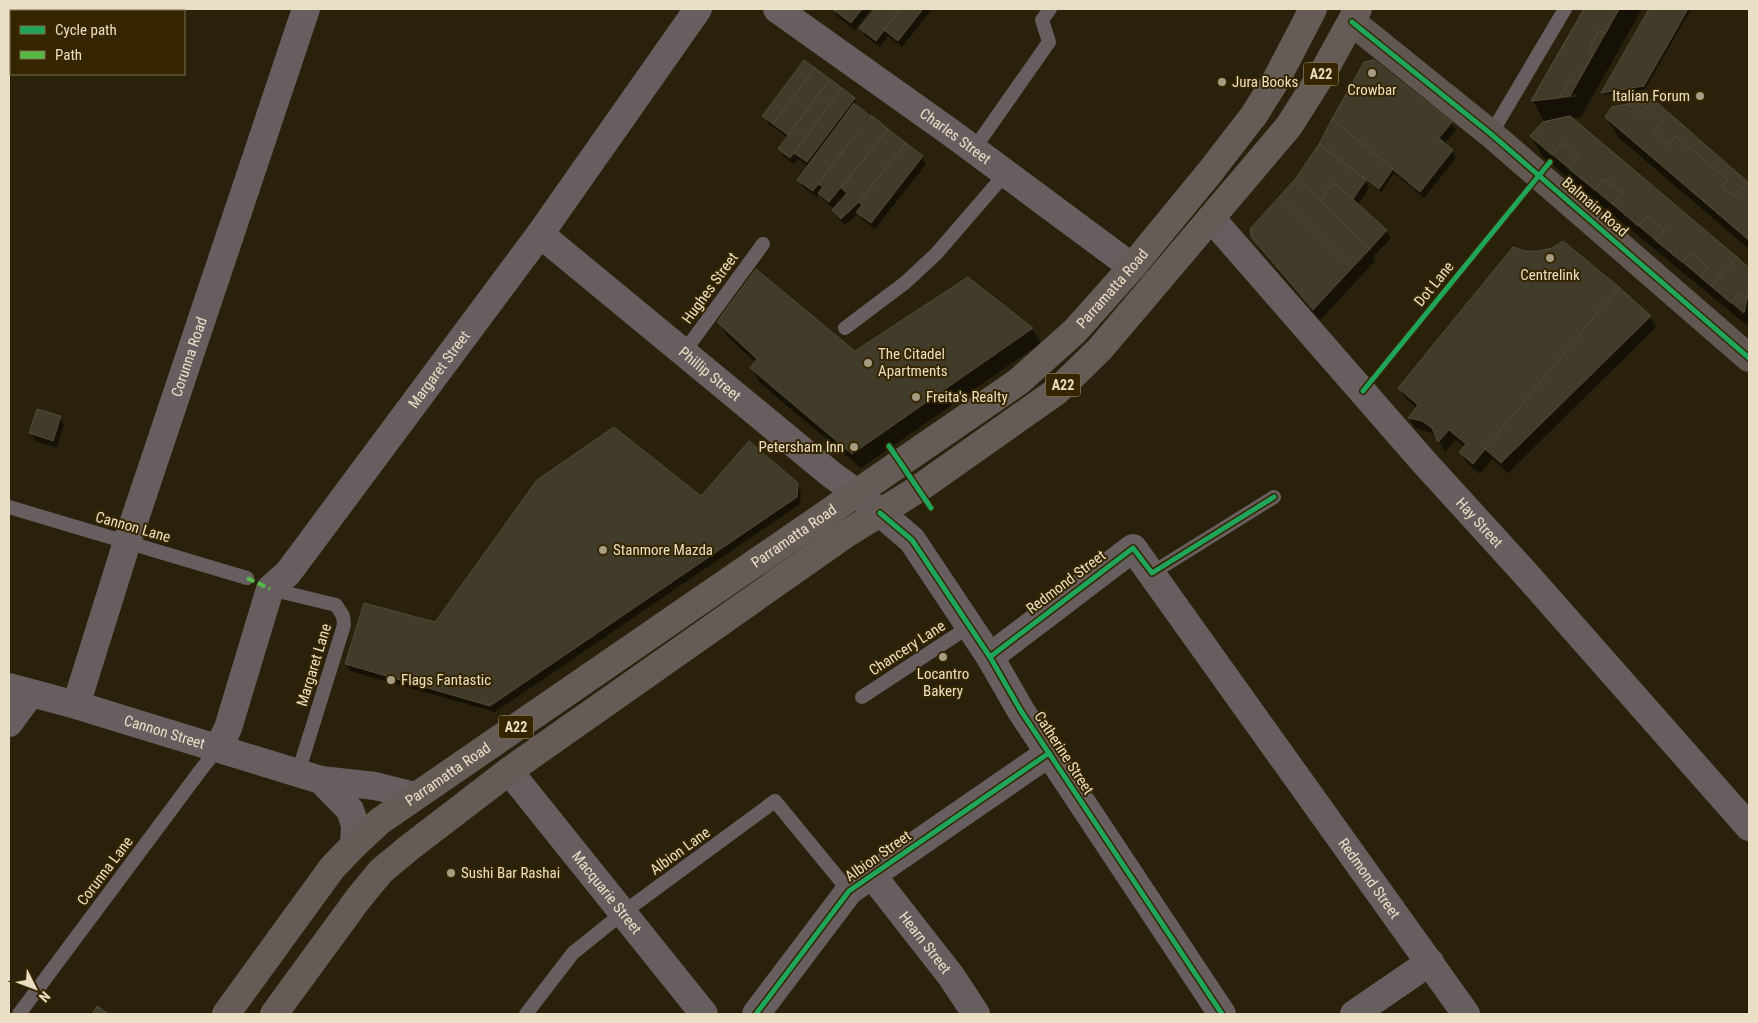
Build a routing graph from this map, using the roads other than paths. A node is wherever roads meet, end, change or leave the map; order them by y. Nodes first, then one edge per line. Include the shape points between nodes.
1 (306, 9) edge
2 (698, 9) edge
3 (777, 9) edge
4 (1050, 9) edge
5 (1313, 9) edge
6 (1565, 9) edge
7 (1355, 15) edge
8 (1491, 134) junction
9 (974, 149) junction
10 (1006, 173) junction
11 (1212, 218) junction
12 (540, 234) junction
13 (763, 244) dead end
14 (1132, 267) junction
15 (846, 328) dead end
16 (684, 352) junction
17 (1749, 358) edge
18 (857, 493) junction
19 (1274, 497) dead end
20 (9, 507) edge
21 (880, 512) junction
22 (127, 542) junction
23 (1152, 573) junction
24 (259, 584) junction
25 (970, 626) junction
26 (990, 657) junction
27 (20, 690) edge
28 (862, 697) dead end
29 (76, 705) junction
30 (9, 723) edge
31 (218, 748) junction
32 (1049, 753) junction
33 (509, 771) junction
34 (309, 776) junction
35 (415, 796) junction
36 (1749, 827) edge
37 (354, 845) junction
38 (872, 875) junction
39 (849, 891) junction
40 (624, 912) junction
41 (1430, 962) junction
42 (19, 1014) edge
43 (226, 1014) edge
44 (274, 1014) edge
45 (526, 1014) edge
46 (704, 1014) edge
47 (756, 1014) edge
48 (976, 1014) edge
49 (1222, 1014) edge
50 (1354, 1014) edge
51 (1466, 1014) edge

1 - 22 street, Corunna Road
2 - 12 street, Margaret Street
3 - 9 street, Charles Street
4 - 9 lane via 1042,20 1049,42
5 - 14 highway, Parramatta Road / A22 via 1254,115
6 - 8 lane
7 - 8 main road, Balmain Road
7 - 11 highway, Parramatta Road / A22 via 1289,126
8 - 17 main road, Balmain Road
9 - 10 street, Charles Street
10 - 14 street, Charles Street
10 - 15 lane via 936,254 906,282
11 - 21 highway, Parramatta Road / A22 via 1100,349 1057,391
11 - 36 street, Hay Street
12 - 16 street, Phillip Street
12 - 24 street, Margaret Street via 288,573
13 - 16 lane, Hughes Street
14 - 18 highway, Parramatta Road / A22 via 1075,332 1018,382
16 - 18 street, Phillip Street
18 - 21 street, Phillip Street
18 - 35 highway, Parramatta Road / A22
19 - 23 lane
20 - 22 lane, Cannon Lane
21 - 25 street, Catherine Street via 912,540
21 - 33 highway, Parramatta Road / A22
22 - 24 lane, Cannon Lane
22 - 29 street, Corunna Road
23 - 26 street, Redmond Street via 1133,548
23 - 41 street, Redmond Street
24 - 31 street via 228,728
24 - 34 lane, Margaret Lane via 336,605 344,616
25 - 26 street, Catherine Street
25 - 28 lane, Chancery Lane
26 - 32 street, Catherine Street
27 - 29 street, Cannon Street
27 - 30 street
29 - 31 street, Cannon Street
31 - 34 street, Cannon Street
31 - 42 lane, Corunna Lane
32 - 38 street, Albion Street
32 - 49 street, Catherine Street
33 - 40 street, Macquarie Street
33 - 44 highway, Parramatta Road / A22 via 381,871
34 - 35 street, Cannon Street
34 - 37 street, Cannon Street via 350,810 355,825
35 - 37 highway, Parramatta Road / A22
37 - 43 highway, Parramatta Road / A22 via 332,868
38 - 39 street, Albion Street
38 - 48 street, Hearn Street via 951,976
39 - 40 lane, Albion Lane via 775,801
39 - 47 street, Albion Street
40 - 45 lane, Albion Lane via 573,953
40 - 46 street, Macquarie Street
41 - 50 street
41 - 51 street, Redmond Street

